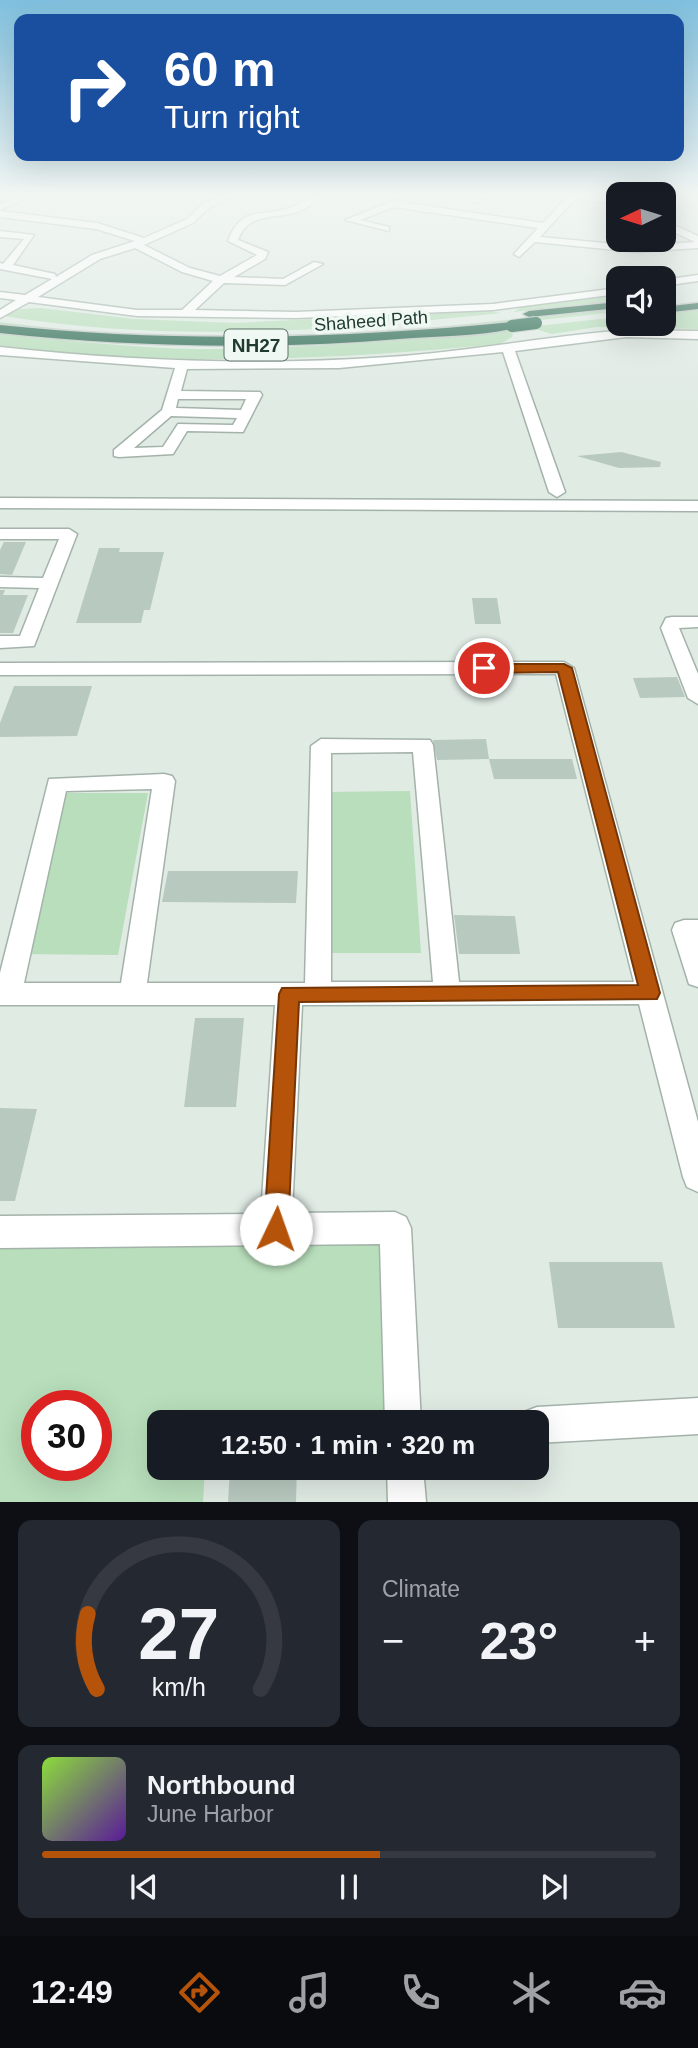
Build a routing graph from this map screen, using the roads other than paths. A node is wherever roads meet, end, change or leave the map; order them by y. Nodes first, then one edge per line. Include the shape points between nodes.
1 (83, 265) edge
2 (178, 265) edge
3 (247, 265) edge
4 (316, 265) edge
5 (3, 267) edge
6 (51, 276) dead end
7 (698, 278) edge
8 (221, 280) junction
9 (676, 281) edge
10 (606, 293) edge
11 (0, 295) edge
12 (698, 296) edge
13 (676, 299) edge
14 (26, 300) junction
15 (698, 306) edge
16 (606, 307) edge
17 (676, 309) edge
18 (183, 315) junction
19 (606, 315) edge
20 (507, 316) junction
21 (532, 319) junction
22 (1, 321) edge
23 (698, 337) edge
24 (542, 342) junction
25 (508, 348) junction
26 (0, 351) edge
27 (182, 364) junction
28 (174, 395) junction
29 (167, 412) junction
30 (245, 414) junction
31 (0, 491) edge
32 (557, 492) junction
33 (698, 492) edge
34 (0, 503) edge
35 (81, 503) junction
36 (698, 506) edge
37 (0, 534) edge
38 (68, 534) junction
39 (0, 582) edge
40 (48, 583) junction
41 (698, 622) edge
42 (0, 642) edge
43 (0, 669) edge
44 (698, 698) edge
45 (698, 930) edge
46 (698, 976) edge
47 (318, 993) junction
48 (650, 993) junction
49 (4, 994) edge
50 (132, 994) junction
51 (289, 994) junction
52 (447, 994) junction
53 (698, 1177) edge
54 (276, 1229) junction
55 (0, 1232) edge
56 (402, 1410) edge
57 (698, 1416) edge
58 (549, 1424) edge
59 (406, 1480) edge
60 (407, 1502) edge

1 - 14 street
2 - 8 street
3 - 8 street
4 - 8 street via 285,282
5 - 6 street
7 - 9 street
8 - 18 street
10 - 20 street
11 - 14 street
12 - 13 highway
14 - 18 street
14 - 22 street
15 - 17 highway
16 - 21 highway, Shaheed Path / NH27
18 - 20 street
19 - 21 highway, Shaheed Path / NH27
20 - 21 highway, Shaheed Path / NH27, bridge
20 - 22 highway, Shaheed Path / NH27 via 368,340 250,345 148,343
20 - 24 street
23 - 24 street via 596,333
24 - 25 street
25 - 27 street via 277,366
25 - 32 street
26 - 27 street
27 - 28 street
28 - 29 street
28 - 30 street via 255,395
29 - 30 street
29 - 30 street via 118,453 168,451 183,427 238,429
31 - 32 street
32 - 33 street
34 - 35 street
35 - 36 street
35 - 38 street
37 - 38 street
38 - 40 street
39 - 40 street
40 - 42 street via 27,642
41 - 44 street via 672,622 670,628
43 - 48 street via 564,668
45 - 46 street via 684,930
47 - 51 street
47 - 52 street
47 - 52 street via 321,746 423,745
48 - 52 street
48 - 53 street
49 - 50 street
49 - 50 street via 57,784 164,781
50 - 51 street
51 - 54 street
54 - 55 street
54 - 56 street via 395,1228
57 - 58 street
59 - 60 street

